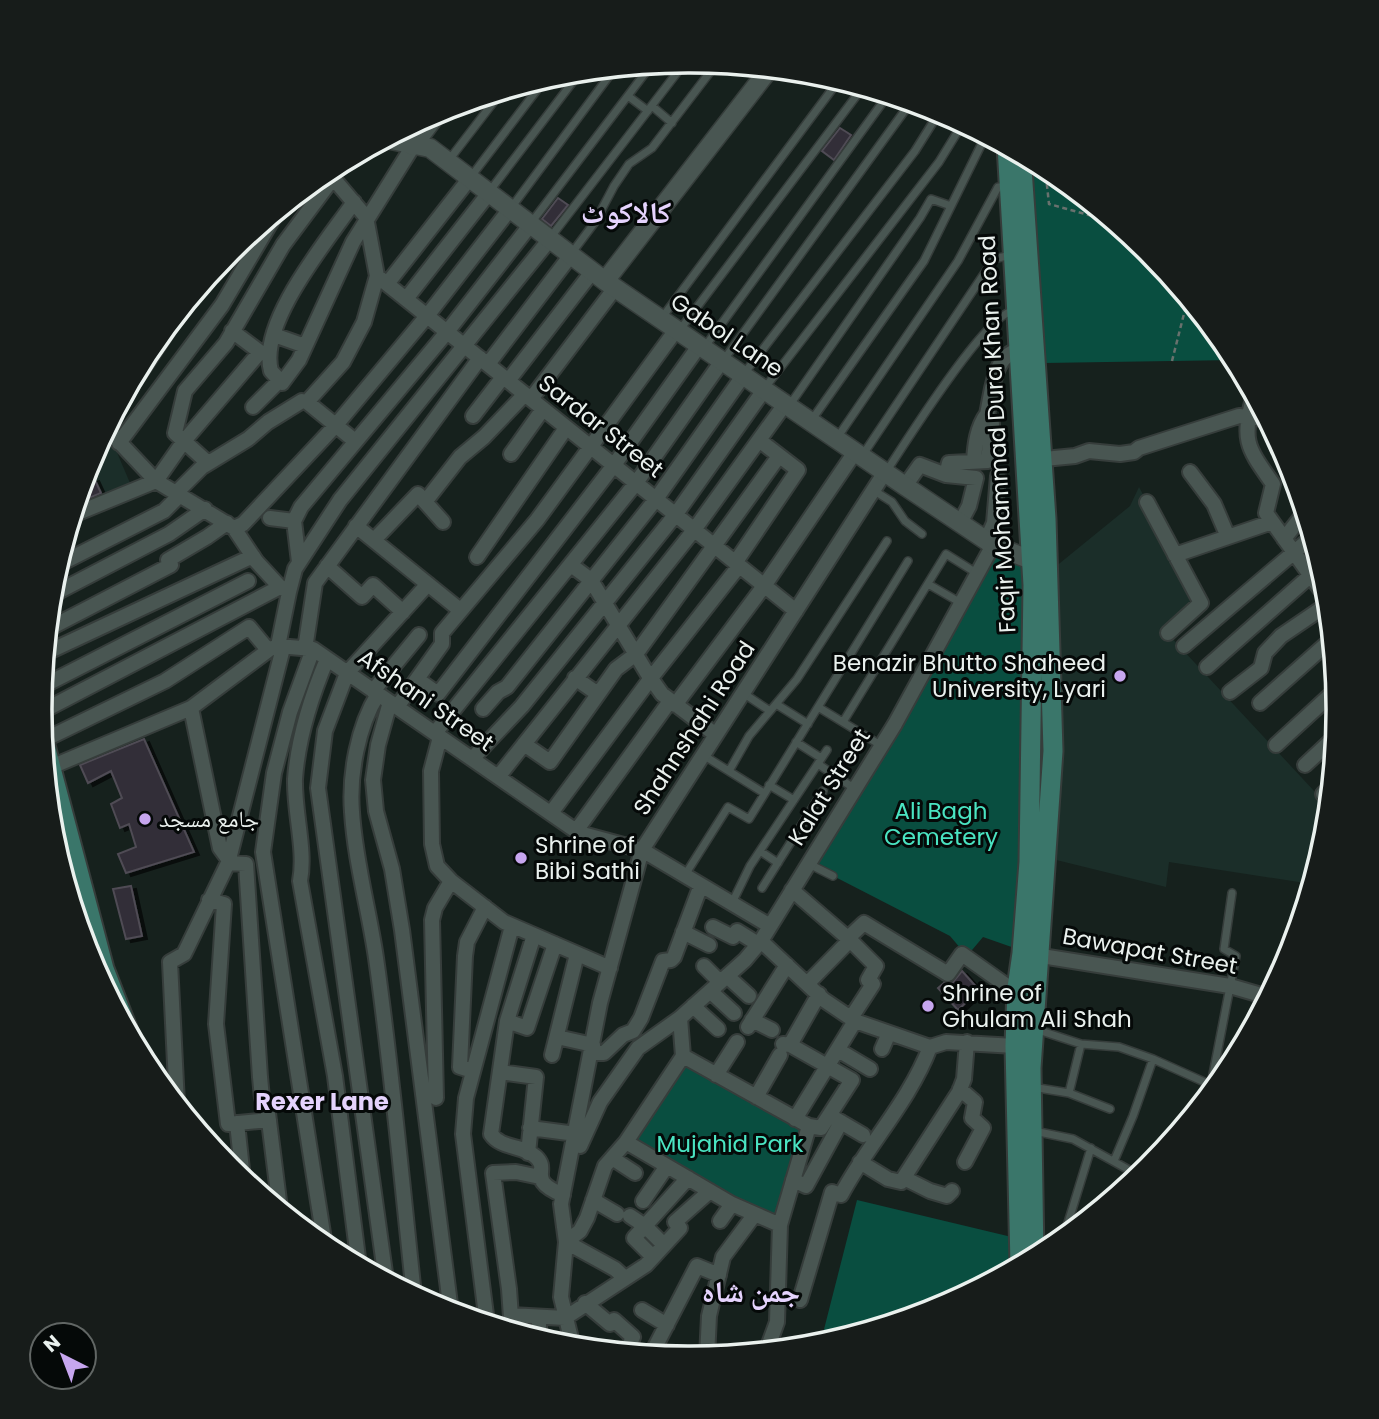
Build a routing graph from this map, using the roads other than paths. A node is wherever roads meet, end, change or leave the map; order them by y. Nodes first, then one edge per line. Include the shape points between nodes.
1 (677, 73) edge
2 (709, 73) edge
3 (644, 74) edge
4 (763, 77) edge
5 (608, 78) edge
6 (571, 84) edge
7 (832, 89) edge
8 (536, 92) edge
9 (857, 95) edge
10 (628, 96) junction
11 (882, 102) edge
12 (492, 104) edge
13 (650, 108) junction
14 (905, 110) edge
15 (934, 121) edge
16 (672, 122) junction
17 (424, 131) edge
18 (957, 132) edge
19 (400, 143) edge
20 (982, 144) edge
21 (413, 146) junction
22 (1008, 158) edge
23 (448, 162) junction
24 (1021, 166) edge
25 (470, 178) junction
26 (335, 181) edge
27 (1010, 187) junction
28 (489, 192) junction
29 (318, 193) edge
30 (354, 202) junction
31 (951, 206) junction
32 (510, 209) junction
33 (366, 217) junction
34 (531, 224) junction
35 (261, 238) edge
36 (550, 239) junction
37 (571, 255) junction
38 (1012, 255) junction
39 (382, 280) junction
40 (604, 280) junction
41 (406, 299) junction
42 (1016, 310) junction
43 (427, 316) junction
44 (661, 319) junction
45 (232, 331) junction
46 (677, 331) junction
47 (447, 332) junction
48 (274, 335) junction
49 (464, 345) junction
50 (305, 346) junction
51 (701, 347) junction
52 (1026, 349) junction
53 (484, 361) junction
54 (722, 361) junction
55 (743, 376) junction
56 (170, 377) junction
57 (506, 379) junction
58 (280, 380) junction
59 (764, 390) junction
60 (185, 391) junction
61 (528, 397) junction
62 (307, 402) junction
63 (787, 405) junction
64 (253, 407) dead end
65 (1250, 408) edge
66 (543, 409) junction
67 (473, 416) dead end
68 (1248, 416) junction
69 (1255, 417) edge
70 (811, 422) junction
71 (336, 425) junction
72 (566, 428) junction
73 (114, 437) edge
74 (836, 439) junction
75 (759, 440) junction
76 (184, 441) junction
77 (355, 441) junction
78 (119, 443) junction
79 (590, 447) junction
80 (511, 454) dead end
81 (859, 454) junction
82 (779, 456) junction
83 (1033, 460) junction
84 (208, 463) junction
85 (614, 465) junction
86 (885, 472) junction
87 (1191, 472) dead end
88 (946, 475) junction
89 (998, 476) dead end
90 (156, 481) junction
91 (636, 483) junction
92 (905, 486) junction
93 (873, 491) junction
94 (178, 494) junction
95 (656, 499) junction
96 (425, 502) junction
97 (1147, 502) dead end
98 (205, 509) junction
99 (84, 510) edge
100 (676, 514) junction
101 (270, 518) dead end
102 (294, 521) junction
103 (443, 522) dead end
104 (1272, 522) junction
105 (960, 523) junction
106 (230, 525) junction
107 (1299, 525) edge
108 (356, 526) junction
109 (694, 530) junction
110 (922, 534) dead end
111 (1228, 537) junction
112 (374, 540) junction
113 (1303, 540) edge
114 (887, 541) dead end
115 (989, 543) junction
116 (1289, 545) junction
117 (716, 547) junction
118 (253, 555) junction
119 (1175, 555) junction
120 (71, 558) edge
121 (477, 558) dead end
122 (908, 561) dead end
123 (1039, 561) junction
124 (299, 562) junction
125 (738, 564) junction
126 (570, 565) junction
127 (327, 566) junction
128 (978, 574) junction
129 (1311, 575) joint
130 (591, 580) junction
131 (248, 581) dead end
132 (194, 583) junction
133 (928, 583) junction
134 (428, 584) junction
135 (764, 586) junction
136 (64, 588) edge
137 (284, 589) junction
138 (604, 602) junction
139 (205, 603) junction
140 (962, 604) junction
141 (1318, 609) edge
142 (460, 610) junction
143 (796, 611) junction
144 (403, 612) junction
145 (58, 624) edge
146 (618, 624) junction
147 (1168, 633) dead end
148 (419, 635) dead end
149 (1184, 646) dead end
150 (1323, 647) edge
151 (56, 648) edge
152 (276, 648) junction
153 (309, 649) junction
154 (636, 654) junction
155 (327, 659) junction
156 (1207, 667) dead end
157 (347, 673) junction
158 (575, 678) junction
159 (651, 678) junction
160 (417, 679) junction
161 (53, 681) edge
162 (1230, 692) dead end
163 (743, 693) junction
164 (598, 694) junction
165 (384, 699) junction
166 (1326, 699) edge
167 (672, 703) junction
168 (1260, 703) dead end
169 (776, 704) junction
170 (52, 706) edge
171 (818, 707) junction
172 (191, 708) junction
173 (483, 709) dead end
174 (770, 711) junction
175 (1031, 719) junction
176 (1053, 719) junction
177 (843, 722) junction
178 (808, 724) junction
179 (53, 734) edge
180 (437, 735) junction
181 (716, 735) junction
182 (796, 742) junction
183 (524, 744) junction
184 (1276, 745) dead end
185 (882, 746) junction
186 (1325, 746) edge
187 (827, 750) dead end
188 (703, 755) junction
189 (472, 759) junction
190 (819, 761) junction
191 (55, 762) edge
192 (1305, 765) dead end
193 (729, 771) junction
194 (498, 777) junction
195 (769, 785) junction
196 (855, 789) junction
197 (823, 791) dead end
198 (764, 793) junction
199 (794, 800) junction
200 (551, 813) junction
201 (576, 831) junction
202 (642, 850) junction
203 (760, 851) junction
204 (228, 861) junction
205 (778, 863) junction
206 (808, 863) junction
207 (72, 867) edge
208 (685, 875) junction
209 (833, 876) dead end
210 (451, 881) junction
211 (701, 885) junction
212 (762, 888) dead end
213 (792, 890) junction
214 (1232, 893) dead end
215 (209, 900) junction
216 (732, 903) junction
217 (485, 907) junction
218 (512, 926) junction
219 (770, 926) junction
220 (91, 927) edge
221 (713, 927) dead end
222 (683, 932) junction
223 (534, 935) junction
224 (849, 939) junction
225 (759, 943) junction
226 (555, 944) junction
227 (709, 945) dead end
228 (577, 954) junction
229 (1031, 954) junction
230 (786, 965) junction
231 (704, 966) dead end
232 (610, 968) junction
233 (719, 983) junction
234 (807, 984) junction
235 (1230, 986) junction
236 (1017, 988) junction
237 (818, 994) junction
238 (1259, 994) edge
239 (749, 996) dead end
240 (693, 1006) junction
241 (734, 1013) dead end
242 (680, 1018) junction
243 (853, 1020) junction
244 (507, 1021) junction
245 (718, 1028) dead end
246 (1034, 1029) junction
247 (772, 1030) dead end
248 (889, 1033) junction
249 (557, 1037) junction
250 (737, 1042) dead end
251 (967, 1042) junction
252 (1080, 1044) junction
253 (1015, 1046) junction
254 (930, 1047) junction
255 (784, 1048) junction
256 (593, 1049) junction
257 (882, 1049) dead end
258 (838, 1050) junction
259 (552, 1055) dead end
260 (683, 1056) junction
261 (1153, 1059) junction
262 (827, 1067) junction
263 (870, 1069) dead end
264 (1214, 1070) edge
265 (473, 1071) junction
266 (500, 1072) junction
267 (716, 1075) junction
268 (1205, 1082) edge
269 (176, 1086) edge
270 (1031, 1086) junction
271 (960, 1089) junction
272 (1069, 1093) junction
273 (756, 1097) junction
274 (436, 1098) dead end
275 (1110, 1109) dead end
276 (795, 1119) junction
277 (835, 1119) junction
278 (269, 1120) junction
279 (237, 1123) junction
280 (809, 1126) junction
281 (530, 1128) junction
282 (1024, 1129) junction
283 (576, 1134) junction
284 (863, 1135) dead end
285 (626, 1142) junction
286 (1091, 1148) junction
287 (528, 1153) junction
288 (612, 1158) junction
289 (1114, 1161) junction
290 (241, 1162) edge
291 (860, 1162) junction
292 (965, 1162) dead end
293 (667, 1166) junction
294 (1130, 1170) edge
295 (568, 1172) junction
296 (635, 1173) dead end
297 (540, 1177) junction
298 (688, 1178) junction
299 (904, 1178) junction
300 (793, 1180) junction
301 (710, 1191) junction
302 (952, 1191) dead end
303 (563, 1195) junction
304 (278, 1196) edge
305 (593, 1199) junction
306 (643, 1201) dead end
307 (732, 1204) junction
308 (755, 1214) junction
309 (720, 1221) dead end
310 (1069, 1221) edge
311 (780, 1225) junction
312 (645, 1226) junction
313 (322, 1229) edge
314 (566, 1242) junction
315 (664, 1245) junction
316 (1033, 1245) edge
317 (357, 1252) edge
318 (1020, 1253) edge
319 (653, 1256) junction
320 (384, 1268) edge
321 (719, 1275) junction
322 (625, 1278) junction
323 (413, 1283) edge
324 (449, 1299) edge
325 (800, 1300) dead end
326 (586, 1303) junction
327 (642, 1310) dead end
328 (486, 1313) edge
329 (511, 1315) junction
330 (539, 1318) junction
331 (565, 1318) junction
332 (511, 1321) edge
333 (667, 1325) junction
334 (539, 1328) edge
335 (570, 1335) edge
336 (770, 1341) edge
337 (630, 1343) edge
338 (656, 1345) edge
339 (708, 1346) edge

1 - 13 lane
2 - 16 lane
3 - 10 lane
4 - 40 street
5 - 32 lane
6 - 28 lane
7 - 44 lane
8 - 25 lane
9 - 46 lane
10 - 13 lane
10 - 34 lane
11 - 51 lane
12 - 23 lane
13 - 16 lane
13 - 36 lane
14 - 54 lane
15 - 55 lane
16 - 37 lane via 652,148 629,164
17 - 21 street
18 - 59 lane
19 - 21 street, Gabol Lane
20 - 31 lane
21 - 23 street, Gabol Lane via 430,148
21 - 33 street
22 - 27 main road, Faqir Mohammad Dura Khan Road
23 - 25 street, Gabol Lane
24 - 52 main road, Faqir Mohammad Dura Khan Road
25 - 28 street, Gabol Lane
25 - 39 street
26 - 30 street
27 - 38 main road, Faqir Mohammad Dura Khan Road
27 - 74 lane via 998,187 958,261
28 - 32 street, Gabol Lane
28 - 41 street
29 - 45 street
30 - 33 street
30 - 48 street via 293,289
31 - 63 lane via 931,199
31 - 70 lane via 924,261
32 - 34 street, Gabol Lane
32 - 43 street
33 - 39 street
33 - 50 street
34 - 36 street, Gabol Lane
34 - 47 street
35 - 56 street
36 - 37 street, Gabol Lane
36 - 49 street
37 - 40 street, Gabol Lane
37 - 53 street
38 - 42 main road, Faqir Mohammad Dura Khan Road
38 - 81 lane via 994,259
39 - 41 street, Sardar Street
39 - 62 street via 344,362
40 - 44 street, Gabol Lane
40 - 57 street
40 - 61 street
41 - 43 street, Sardar Street
42 - 52 main road, Faqir Mohammad Dura Khan Road
42 - 86 lane via 1006,312 978,339
43 - 47 street, Sardar Street
43 - 71 street
44 - 46 street, Gabol Lane
45 - 60 street
45 - 76 street via 260,352
46 - 51 street, Gabol Lane
46 - 79 street
47 - 49 street, Sardar Street
47 - 77 street
48 - 50 street
48 - 58 street via 269,363
49 - 53 street, Sardar Street
49 - 124 street via 340,500
50 - 58 street via 282,383
51 - 54 street, Gabol Lane
51 - 85 street
52 - 83 main road, Faqir Mohammad Dura Khan Road
52 - 88 street via 1011,351 1000,360 987,414 992,424 988,461 948,463
53 - 57 street, Sardar Street
53 - 108 street
54 - 55 street, Gabol Lane
54 - 91 street
55 - 59 street, Gabol Lane
55 - 95 street
56 - 60 street
56 - 78 street
57 - 61 street, Sardar Street
57 - 67 street
58 - 64 street
59 - 63 street, Gabol Lane
59 - 100 street
60 - 76 street via 175,433
61 - 66 street, Sardar Street
61 - 96 street via 460,457
62 - 71 street
62 - 84 street via 290,407
63 - 70 street, Gabol Lane
63 - 75 street
65 - 68 street
66 - 72 street, Sardar Street
66 - 80 street
68 - 69 street
68 - 83 street via 1134,452 1085,452
68 - 104 street via 1249,448 1273,484 1266,513
70 - 74 street, Gabol Lane
71 - 77 street
71 - 106 street via 243,524
72 - 79 street, Sardar Street
72 - 121 street
73 - 78 street
74 - 81 street, Gabol Lane
75 - 82 street
75 - 109 street
76 - 84 street
76 - 90 street
77 - 102 street
78 - 90 street
79 - 85 street, Sardar Street
79 - 142 street via 537,520
81 - 86 street, Gabol Lane
81 - 135 street
82 - 117 street
82 - 125 street via 798,470
83 - 123 main road, Faqir Mohammad Dura Khan Road
84 - 94 street
85 - 91 street, Sardar Street
85 - 160 street via 438,694
86 - 92 street, Gabol Lane
86 - 93 street, Shahnshahi Road
87 - 111 street via 1214,504
88 - 92 street via 920,465
88 - 105 street via 976,478
89 - 115 street, Kalat Street
90 - 94 street
90 - 99 street
91 - 95 street, Sardar Street
91 - 126 street
92 - 105 street, Gabol Lane
93 - 110 lane via 892,502 905,521
93 - 143 street, Shahnshahi Road
94 - 98 street
94 - 120 street via 164,511
95 - 100 street, Sardar Street
95 - 130 street
96 - 103 street
96 - 112 street via 418,494
97 - 119 street
98 - 106 street
98 - 136 street via 169,534
100 - 109 street, Sardar Street
100 - 138 street
101 - 102 street
102 - 124 street
104 - 111 street
104 - 116 street
105 - 115 street, Gabol Lane
106 - 118 street
106 - 145 street via 167,559 171,565
107 - 116 street
108 - 112 street
108 - 127 street
109 - 117 street, Sardar Street
109 - 146 street
111 - 119 street
112 - 134 street
113 - 116 street
114 - 169 lane
115 - 123 street, Gabol Lane
115 - 128 street, Kalat Street
116 - 129 street
116 - 149 street
117 - 125 street, Sardar Street
117 - 154 street
118 - 132 street
118 - 137 street
119 - 147 street via 1201,603
122 - 171 lane
123 - 175 main road, Faqir Mohammad Dura Khan Road via 1032,585
123 - 176 main road, Faqir Mohammad Dura Khan Road
124 - 137 street
125 - 135 street, Sardar Street
125 - 159 street
126 - 130 street
126 - 180 street
127 - 144 street via 362,597 373,585
127 - 153 street via 315,583
128 - 133 lane via 946,554
128 - 140 street, Kalat Street
129 - 156 street
130 - 138 street
130 - 173 street via 507,687
131 - 139 street
132 - 139 street
132 - 151 street
133 - 140 lane
133 - 177 lane
134 - 142 street
134 - 144 street
135 - 143 street, Sardar Street
135 - 167 street
137 - 152 street
137 - 170 street
138 - 146 street
138 - 189 street via 522,706
139 - 161 street
140 - 185 street, Kalat Street
141 - 162 street via 1281,636 1265,653 1261,667
142 - 160 street
143 - 163 street, Shahnshahi Road
144 - 157 street
146 - 154 street
146 - 158 street
148 - 165 street
150 - 168 street
152 - 153 street
152 - 172 street
152 - 179 street via 249,627 165,681
152 - 204 street
153 - 155 street, Afshani Street
153 - 313 street via 277,761 263,852
154 - 159 street
154 - 164 street via 616,669
155 - 157 street, Afshani Street
155 - 317 street via 299,750 297,828 303,867 300,881 335,1076
157 - 165 street, Afshani Street
157 - 320 street via 325,731 318,788
158 - 164 street
158 - 183 street
159 - 167 street
159 - 200 street
160 - 165 street
163 - 174 lane
163 - 181 street, Shahnshahi Road
164 - 183 street via 550,762
165 - 180 street, Afshani Street
165 - 323 street via 371,706 359,742 352,811 376,959
165 - 324 street via 373,780 376,811 402,930
166 - 184 street
167 - 181 street
167 - 201 street
169 - 174 lane
169 - 178 lane
171 - 177 lane
171 - 178 lane
172 - 191 street
172 - 204 street via 220,848
174 - 193 lane
175 - 176 main road
175 - 229 main road, Faqir Mohammad Dura Khan Road
176 - 229 main road, Faqir Mohammad Dura Khan Road
177 - 185 lane
178 - 182 lane
180 - 189 street, Afshani Street
180 - 210 street via 431,771 432,844 437,866
181 - 188 street, Shahnshahi Road
182 - 190 lane
182 - 195 lane
183 - 194 street
185 - 196 street, Kalat Street
186 - 192 street
187 - 190 lane
188 - 193 lane
188 - 202 street, Shahnshahi Road
189 - 194 street, Afshani Street
190 - 196 lane
190 - 199 lane
193 - 198 lane
194 - 200 street, Afshani Street
195 - 198 lane
195 - 199 lane
196 - 206 street, Kalat Street
197 - 205 lane
198 - 208 lane via 749,819 728,807
199 - 203 lane
200 - 201 street, Afshani Street
201 - 202 street, Afshani Street
202 - 208 street, Afshani Street
202 - 232 street, Shahnshahi Road
203 - 205 lane
203 - 216 lane
204 - 215 street
204 - 278 street via 246,864 260,1077
205 - 212 lane
206 - 209 lane
206 - 213 street, Kalat Street
207 - 220 main road
208 - 211 street, Afshani Street
210 - 217 street
210 - 274 street via 432,920
211 - 216 street, Afshani Street
211 - 222 street
213 - 219 street, Kalat Street
213 - 224 street
214 - 235 lane via 1224,949 1236,956
215 - 269 street via 184,954 170,962
215 - 279 street via 224,904 216,1024 228,1124
216 - 219 street, Afshani Street
217 - 218 street
217 - 265 street via 465,956 460,1067
218 - 223 street
218 - 265 street
219 - 225 street, Kalat Street
221 - 225 street via 733,937 737,931
222 - 227 street
222 - 256 street via 674,957 663,961 633,1031 604,1053
223 - 226 street
223 - 244 street
224 - 234 street
224 - 236 street via 864,923 948,974 962,954 1007,986
224 - 243 street via 876,966 868,980 873,984
225 - 230 street
225 - 233 street, Kalat Street
226 - 228 street
226 - 244 street via 527,1028
228 - 232 street
228 - 249 street
229 - 235 street, Bawapat Street
229 - 236 main road, Faqir Mohammad Dura Khan Road
229 - 246 main road, Faqir Mohammad Dura Khan Road
230 - 234 street
230 - 247 street via 750,1023
231 - 233 street
232 - 256 street, Shahnshahi Road
233 - 239 street
233 - 240 street, Kalat Street
233 - 241 street
234 - 237 street
235 - 238 street, Bawapat Street
235 - 264 lane
236 - 253 main road, Faqir Mohammad Dura Khan Road
237 - 243 street
237 - 255 street
240 - 242 street, Kalat Street
240 - 245 street
242 - 260 street
242 - 295 street, Kalat Street via 638,1048 600,1102
243 - 248 street
243 - 258 street
244 - 266 street
246 - 252 lane
246 - 270 main road, Faqir Mohammad Dura Khan Road
248 - 254 street
248 - 257 street
249 - 256 street
249 - 259 street
250 - 267 street
251 - 253 street
251 - 254 street via 946,1041
251 - 271 street
252 - 261 lane via 1119,1047
252 - 272 lane
253 - 282 main road, Faqir Mohammad Dura Khan Road
254 - 291 street via 903,1102
255 - 262 street
255 - 273 street
256 - 283 street, Shahnshahi Road
258 - 262 street
258 - 263 street
260 - 267 street
260 - 285 street
261 - 268 lane
261 - 289 lane
262 - 276 street
262 - 277 street via 852,1080
265 - 328 street via 463,1134
266 - 281 street via 536,1077
266 - 287 street via 491,1134 496,1141
267 - 273 street
270 - 272 lane
270 - 282 main road, Faqir Mohammad Dura Khan Road
271 - 292 street via 975,1102 972,1118 983,1128
271 - 299 street
272 - 275 lane
273 - 276 street
276 - 280 street
277 - 280 street via 821,1128
277 - 284 street
277 - 300 street via 806,1186
278 - 279 street
278 - 304 street
279 - 290 street
280 - 300 street
281 - 283 street
281 - 287 street
282 - 286 lane via 1073,1139
282 - 316 main road, Faqir Mohammad Dura Khan Road
282 - 318 main road, Faqir Mohammad Dura Khan Road
283 - 295 street, Shahnshahi Road
285 - 288 street
285 - 293 street
286 - 289 lane
286 - 310 lane
287 - 297 street via 539,1161
288 - 296 street
288 - 305 street
289 - 294 lane
291 - 299 street via 888,1179 901,1182
291 - 325 street via 841,1195 832,1192
293 - 298 street
293 - 306 street
295 - 303 street
297 - 303 street via 547,1188
297 - 329 street via 493,1173
298 - 301 street
298 - 312 street
299 - 302 street via 947,1196
300 - 311 street
301 - 307 street
301 - 315 street via 675,1222 680,1228
303 - 314 street
305 - 312 street
305 - 314 street via 580,1231
307 - 308 street
307 - 309 street
308 - 311 street
308 - 321 street via 723,1256
311 - 336 street via 777,1322
312 - 315 street
312 - 319 street via 634,1238
314 - 322 street
314 - 331 street via 561,1297
315 - 319 street
319 - 322 street
321 - 333 street via 697,1266
321 - 339 street
322 - 326 street
326 - 331 street
326 - 337 street via 634,1337
327 - 333 street
329 - 330 street
329 - 332 street
330 - 331 street
330 - 334 street
331 - 335 street
333 - 338 street

